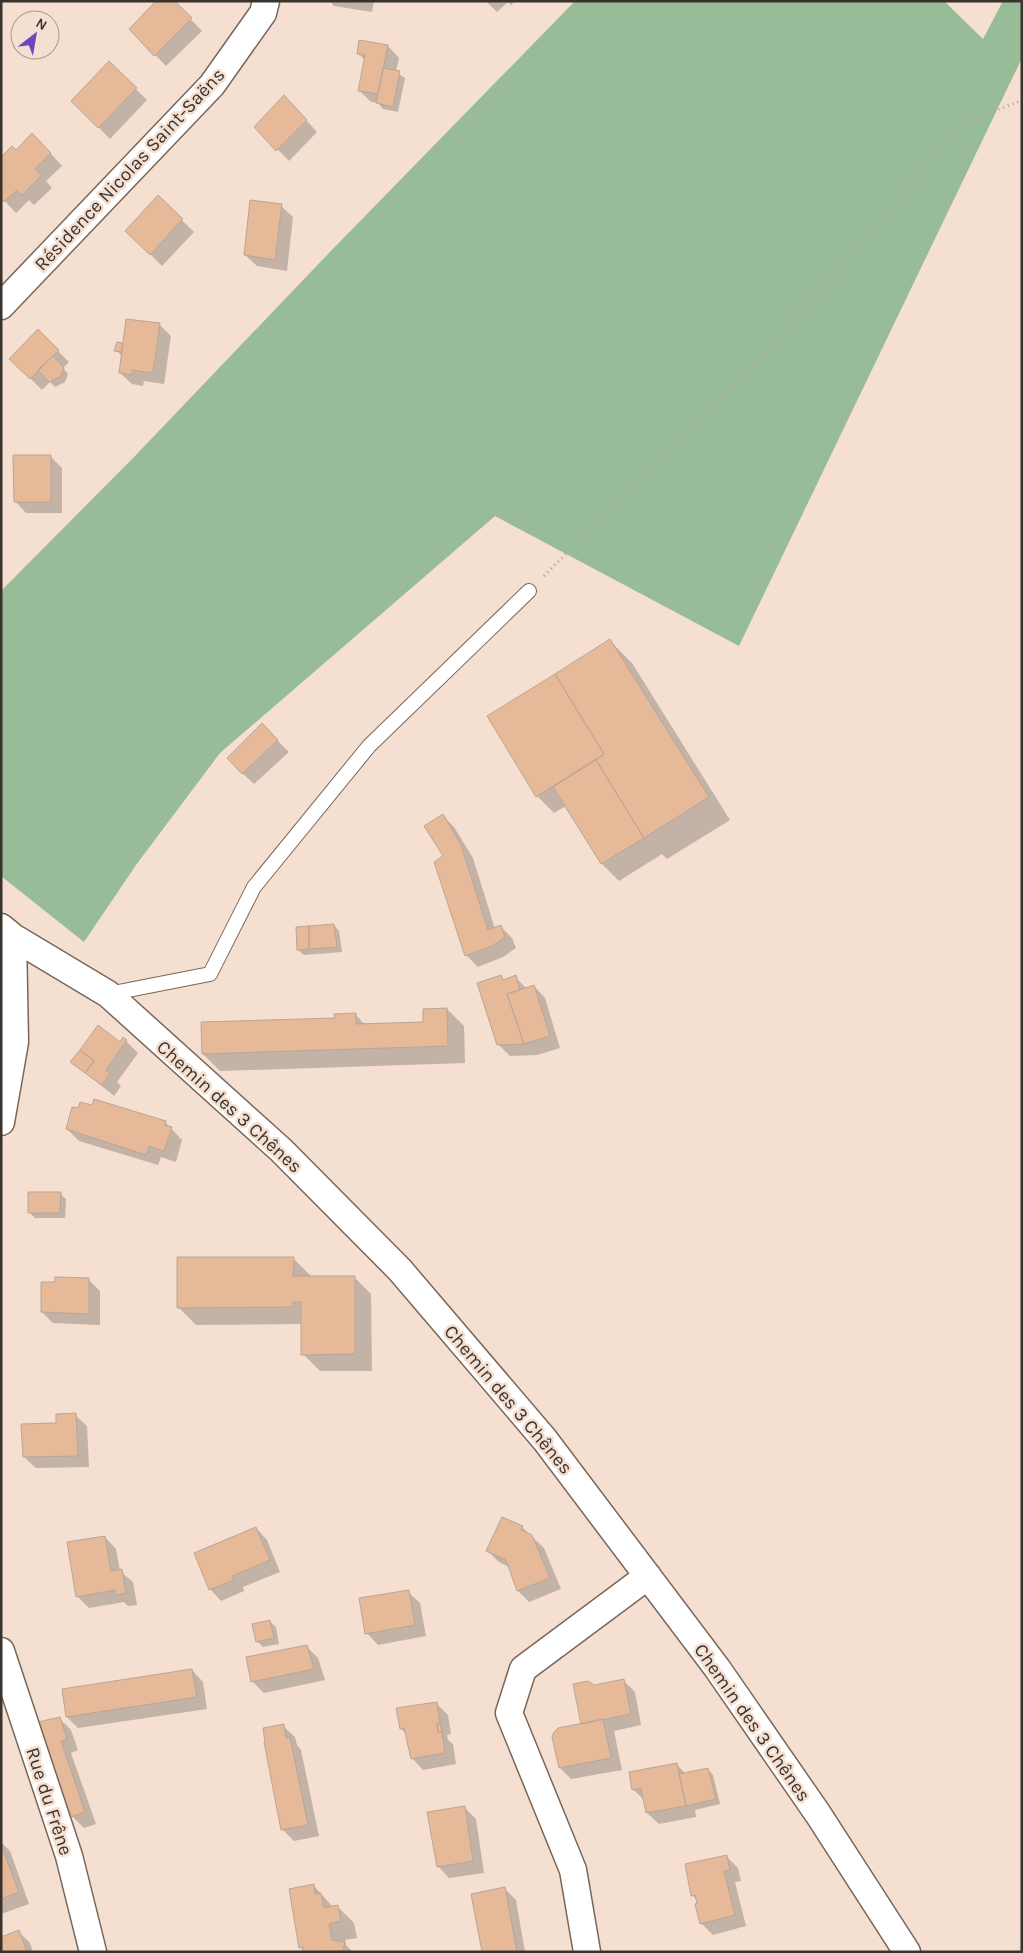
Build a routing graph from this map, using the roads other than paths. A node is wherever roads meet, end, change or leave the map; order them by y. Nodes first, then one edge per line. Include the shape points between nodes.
1 (266, 1) edge
2 (1, 306) edge
3 (529, 590) road end
4 (7, 932) edge
5 (108, 994) junction
6 (1, 1122) edge
7 (648, 1576) junction
8 (1, 1652) edge
9 (93, 1952) edge
10 (587, 1952) edge
11 (908, 1952) edge

1 - 2 street, Résidence Nicolas Saint-Saëns via 263,13 212,85
3 - 5 lane via 369,746 254,887 210,974
4 - 5 street, Chemin des 3 Chênes
4 - 6 street via 16,1042
5 - 7 street, Chemin des 3 Chênes via 281,1150 400,1270 545,1440
7 - 10 street via 523,1669 509,1713 572,1870
7 - 11 street, Chemin des 3 Chênes via 717,1668 818,1814
8 - 9 street, Rue du Frêne via 69,1856

